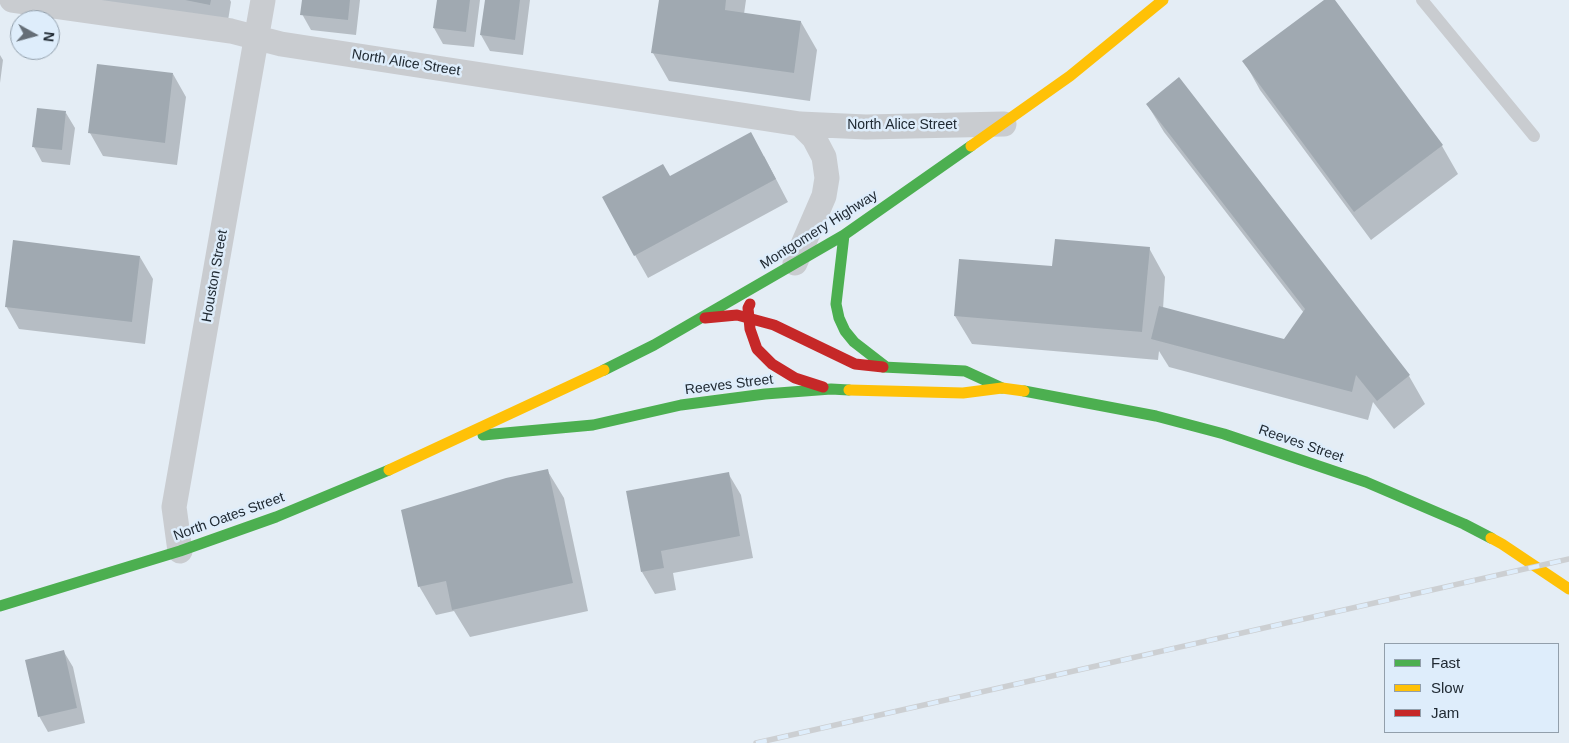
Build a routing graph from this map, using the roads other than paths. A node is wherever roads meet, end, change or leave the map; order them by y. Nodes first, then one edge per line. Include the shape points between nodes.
1 (12, 0) edge
2 (262, 0) edge
3 (1162, 0) edge
4 (1422, 0) edge
5 (256, 38) junction
6 (800, 124) junction
7 (1004, 124) junction
8 (1534, 136) dead end
9 (844, 235) junction
10 (795, 263) junction
11 (761, 283) junction
12 (749, 318) junction
13 (698, 319) junction
14 (886, 367) junction
15 (1002, 388) junction
16 (831, 389) junction
17 (462, 438) junction
18 (180, 551) junction
19 (1569, 589) edge
20 (0, 606) edge

1 - 5 street, North Alice Street via 231,31
2 - 5 street, Houston Street
3 - 7 main road, Montgomery Highway via 1070,76
4 - 8 lane
5 - 6 street, North Alice Street
5 - 18 street, Houston Street via 174,507
6 - 7 street, North Alice Street via 866,127
6 - 10 street via 814,138 824,157 827,178 824,196
7 - 9 main road, Montgomery Highway
9 - 10 main road, Montgomery Highway
9 - 14 main road via 836,304 839,318 854,342
10 - 11 main road, Montgomery Highway
11 - 12 main road via 752,294
11 - 13 main road, Montgomery Highway
12 - 13 main road, Reeves Street via 737,315
12 - 14 main road, Reeves Street via 774,325 855,364
12 - 16 main road via 757,349 772,364 795,378
13 - 17 main road, Montgomery Highway via 654,345
14 - 15 main road, Reeves Street via 966,371
15 - 16 main road, Reeves Street via 963,393
15 - 19 main road, Reeves Street via 1156,416 1224,434 1366,482 1502,544
16 - 17 main road, Reeves Street via 681,405 592,425
17 - 18 main road, North Oates Street via 276,517
18 - 20 main road, North Oates Street

